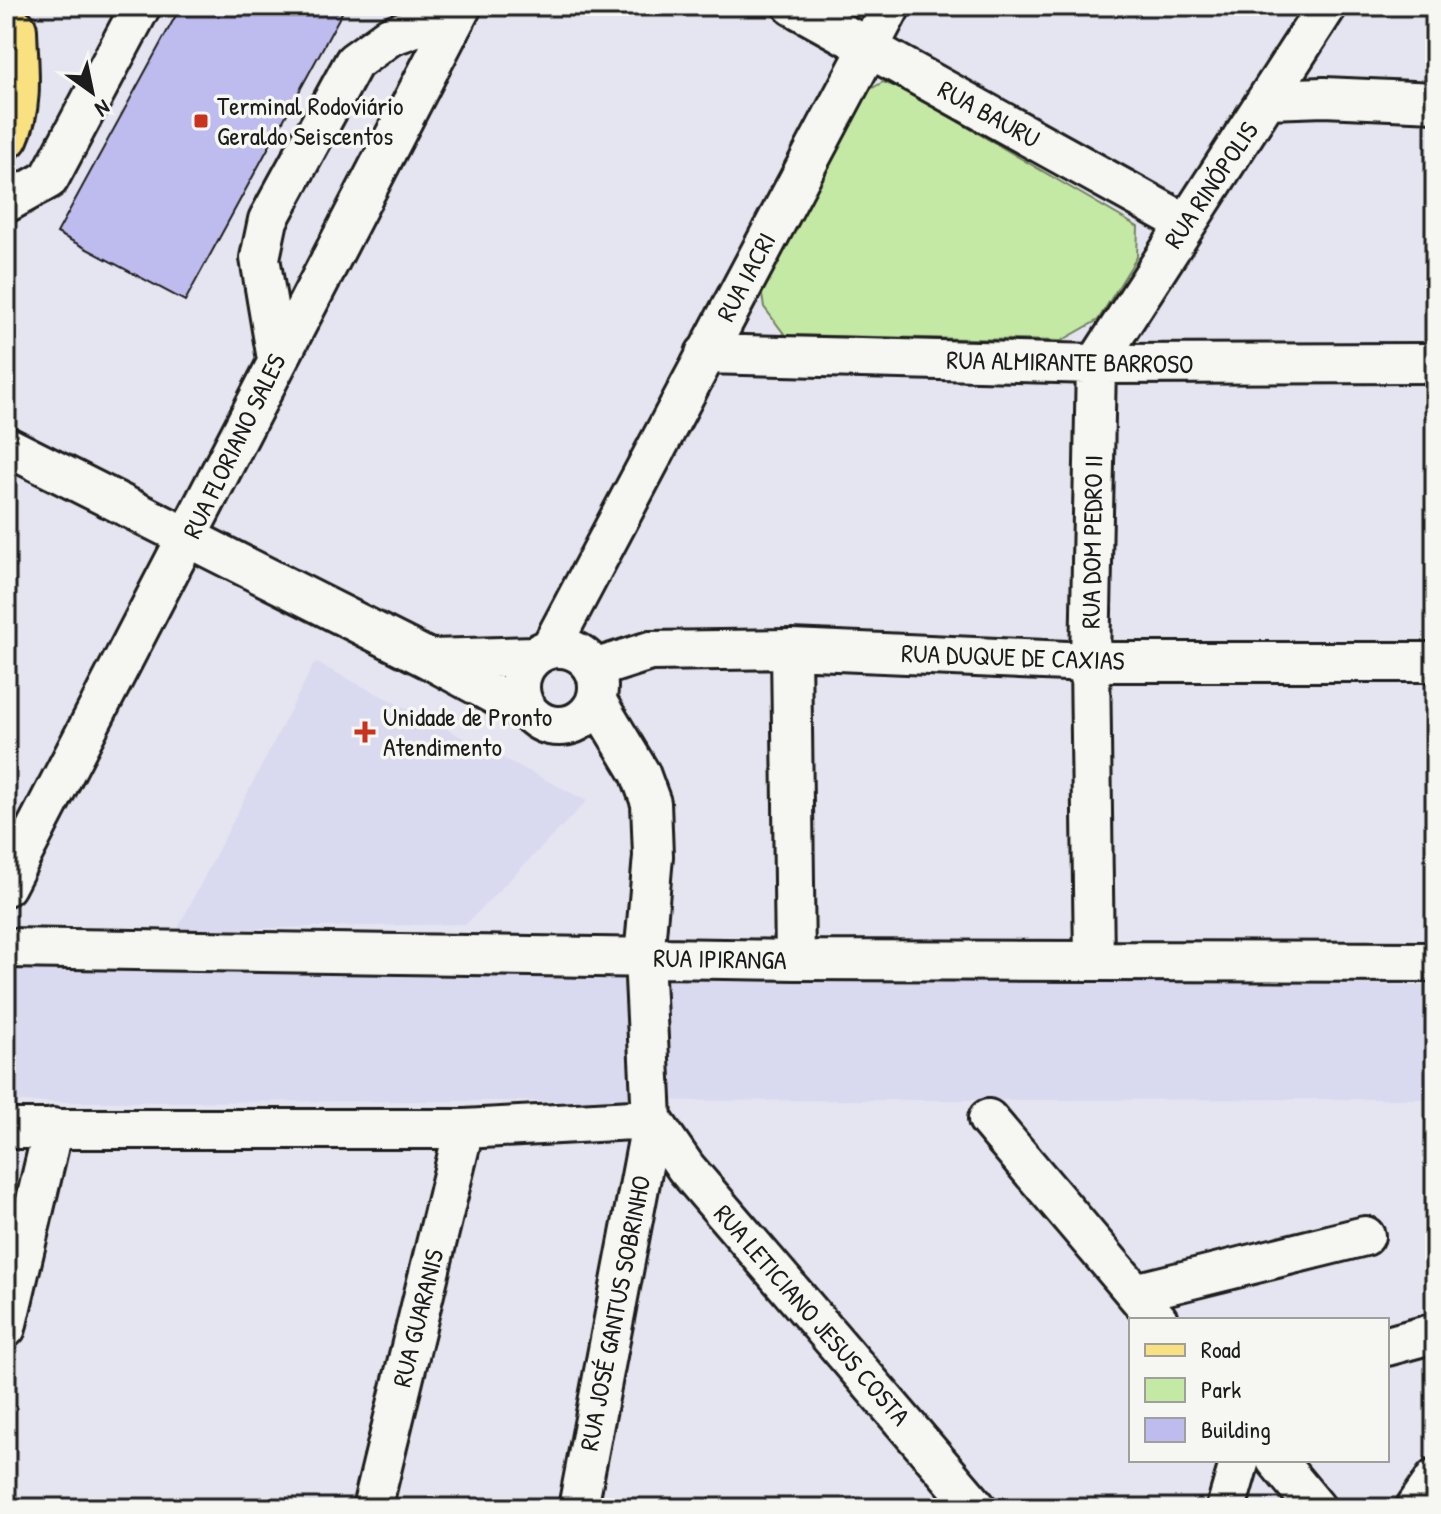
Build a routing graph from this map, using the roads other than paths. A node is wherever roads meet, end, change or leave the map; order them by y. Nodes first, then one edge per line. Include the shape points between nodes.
1 (141, 6) edge
2 (793, 6) edge
3 (891, 6) edge
4 (1327, 6) edge
5 (460, 9) edge
6 (15, 22) edge
7 (868, 47) junction
8 (1269, 99) junction
9 (1435, 102) edge
10 (6, 136) edge
11 (6, 203) edge
12 (1185, 223) junction
13 (705, 354) junction
14 (277, 359) junction
15 (1435, 363) edge
16 (1096, 364) junction
17 (6, 446) edge
18 (189, 538) junction
19 (791, 649) junction
20 (429, 659) junction
21 (1090, 662) junction
22 (1435, 662) edge
23 (571, 666) junction
24 (545, 720) junction
25 (640, 773) junction
26 (6, 886) edge
27 (6, 948) edge
28 (644, 958) junction
29 (795, 960) junction
30 (1094, 961) junction
31 (1435, 962) edge
32 (652, 1119) junction
33 (988, 1119) dead end
34 (53, 1128) junction
35 (6, 1129) edge
36 (464, 1129) junction
37 (1365, 1236) dead end
38 (1146, 1306) edge
39 (6, 1328) edge
40 (1435, 1333) edge
41 (1389, 1345) edge
42 (1239, 1462) edge
43 (1278, 1462) edge
44 (1435, 1479) edge
45 (372, 1508) edge
46 (578, 1508) edge
47 (977, 1508) edge
48 (1226, 1508) edge
49 (1316, 1508) edge
50 (1415, 1508) edge

1 - 11 street via 49,179
2 - 7 street, RUA BAURU
3 - 7 street, RUA IACRI
4 - 8 street, RUA RINÓPOLIS
5 - 14 street, RUA FLORIANO SALES
5 - 14 street via 390,36 354,62 268,220 260,258
6 - 10 main road via 16,97
7 - 12 street, RUA BAURU
7 - 13 street, RUA IACRI
8 - 9 street
8 - 12 street, RUA RINÓPOLIS
12 - 16 street, RUA RINÓPOLIS
13 - 16 street, RUA ALMIRANTE BARROSO
13 - 23 street, RUA IACRI via 602,547
14 - 18 street, RUA FLORIANO SALES
15 - 16 street, RUA ALMIRANTE BARROSO
16 - 21 street, RUA DOM PEDRO II
17 - 18 street
18 - 20 street
18 - 26 street, RUA FLORIANO SALES
19 - 21 street, RUA DUQUE DE CAXIAS
19 - 23 street, RUA DUQUE DE CAXIAS via 650,651
19 - 29 street
20 - 23 street
20 - 24 street
21 - 22 street, RUA DUQUE DE CAXIAS
21 - 30 street, RUA DOM PEDRO II
23 - 24 street via 581,718
23 - 24 street, RUA IACRI via 524,669 522,701
23 - 25 street, RUA JOSÉ GANTUS SOBRINHO
24 - 25 street
25 - 28 street, RUA JOSÉ GANTUS SOBRINHO via 653,829
27 - 28 street, RUA IPIRANGA
28 - 29 street, RUA IPIRANGA
28 - 32 street, RUA JOSÉ GANTUS SOBRINHO
29 - 30 street, RUA IPIRANGA
30 - 31 street, RUA IPIRANGA
32 - 36 street
32 - 46 street, RUA JOSÉ GANTUS SOBRINHO
32 - 47 street, RUA LETICIANO JESUS COSTA via 686,1168
33 - 38 street
34 - 35 street
34 - 36 street
34 - 39 street
36 - 45 street, RUA GUARANIS
37 - 38 street
40 - 41 street
42 - 48 street
43 - 49 street
44 - 50 street

